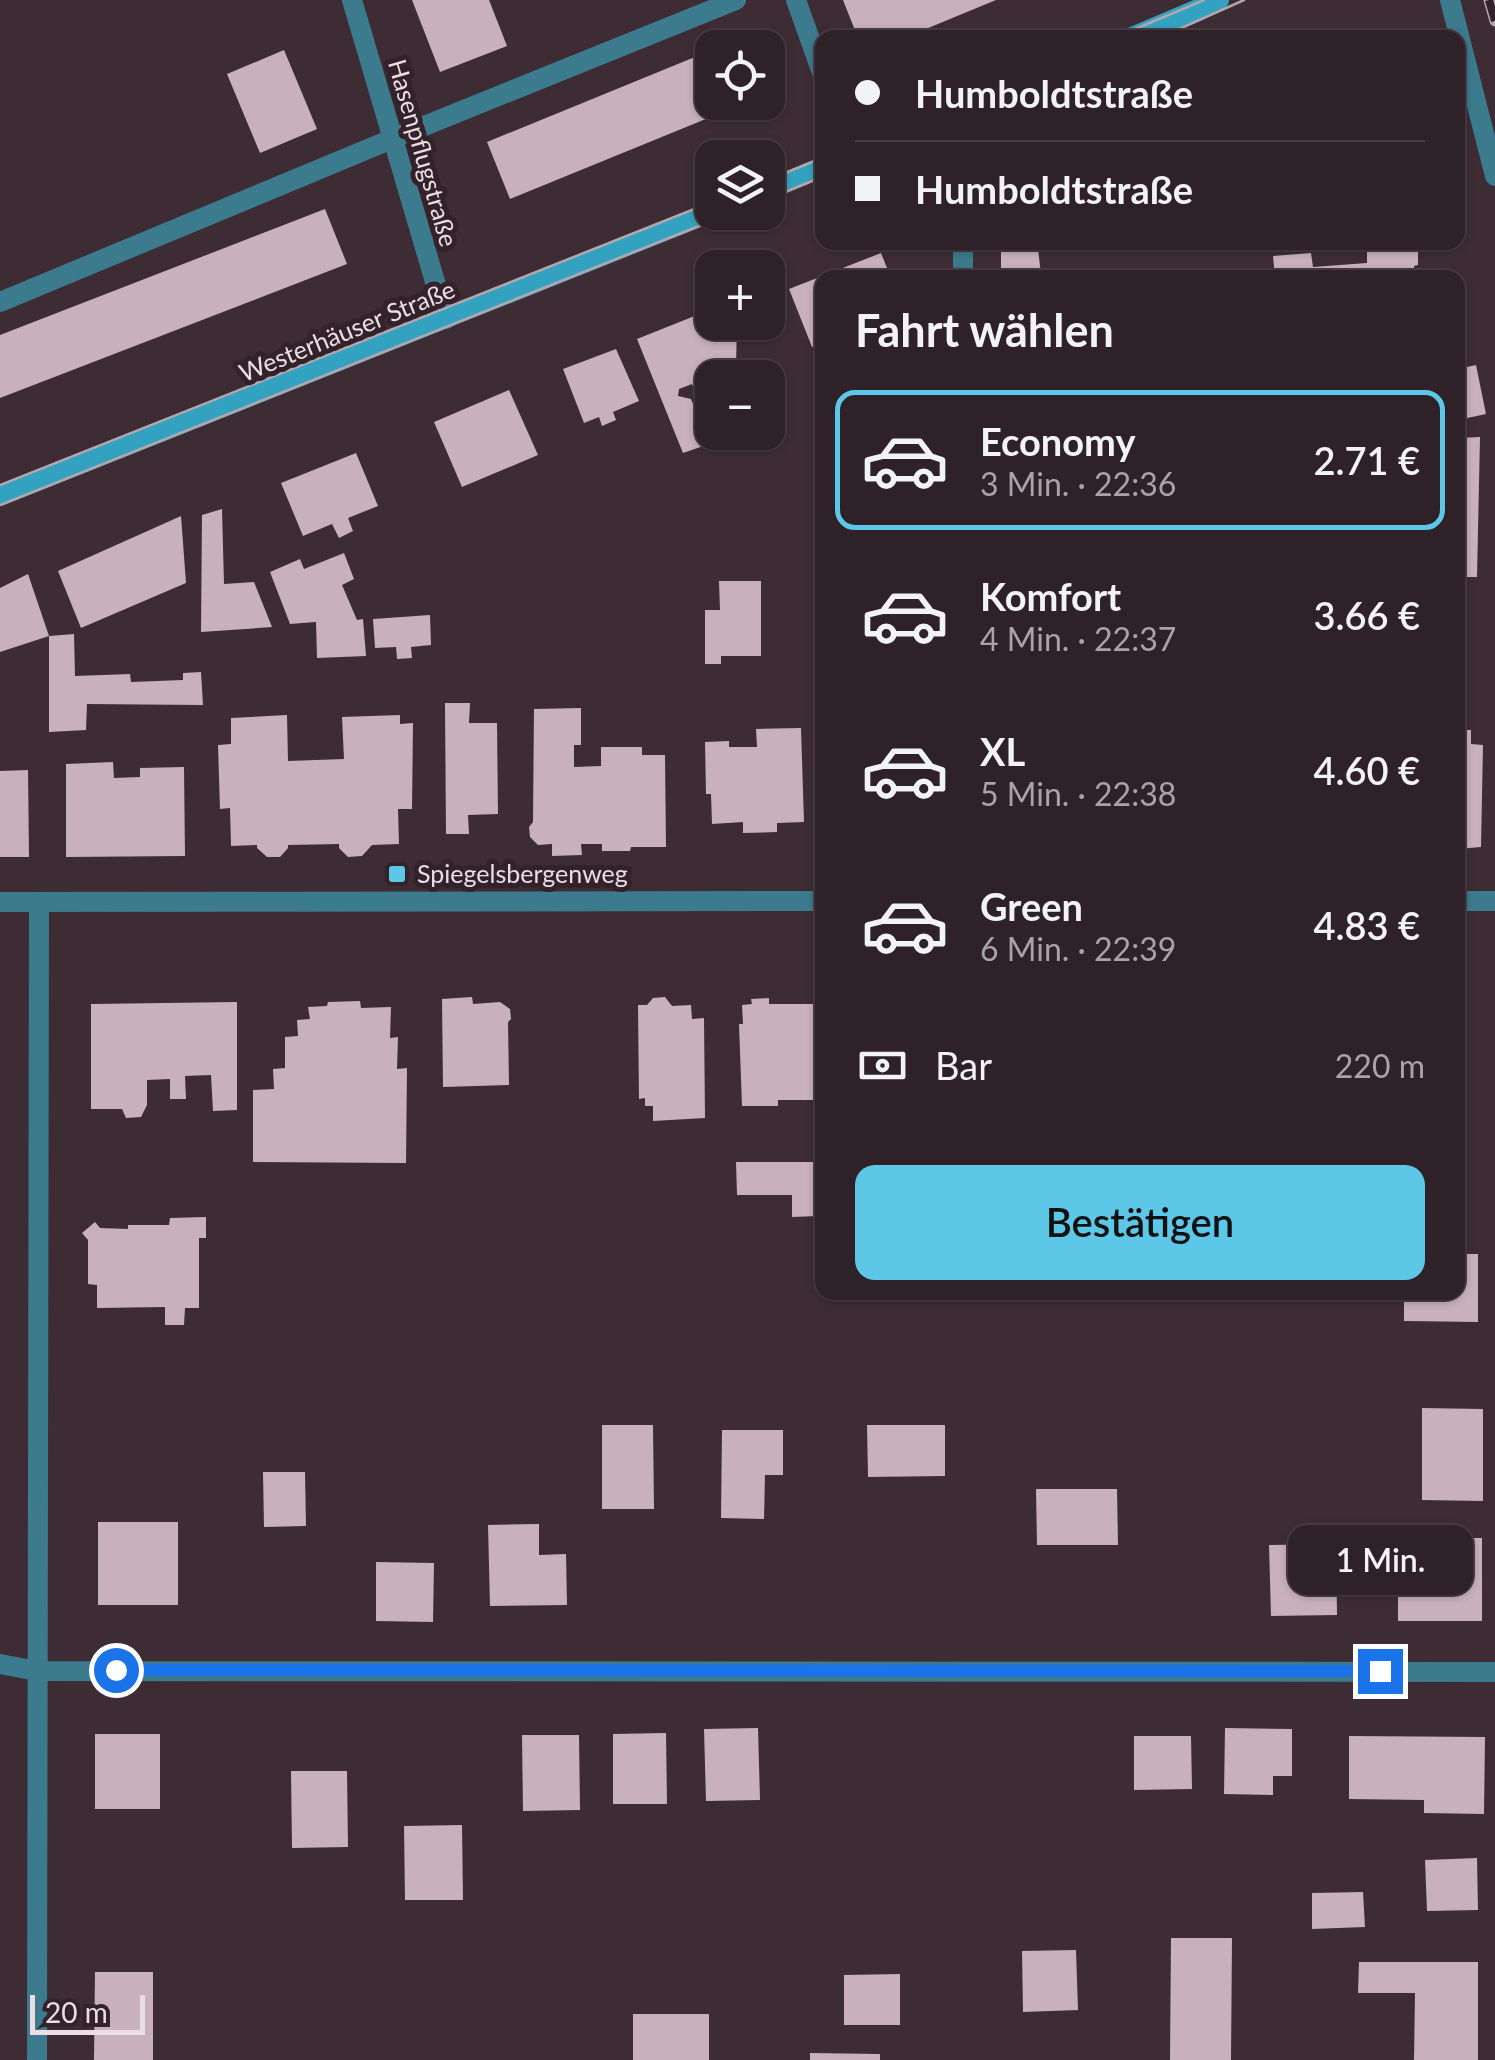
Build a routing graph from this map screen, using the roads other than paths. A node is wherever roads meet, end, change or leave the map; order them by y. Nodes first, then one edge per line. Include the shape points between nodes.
1 (352, 0) edge
2 (736, 0) edge
3 (796, 0) edge
4 (1219, 0) edge
5 (1450, 0) edge
6 (1149, 30) edge
7 (1458, 30) edge
8 (815, 53) edge
9 (1465, 59) edge
10 (392, 139) junction
11 (815, 171) edge
12 (1495, 176) edge
13 (785, 183) edge
14 (695, 219) edge
15 (0, 302) edge
16 (446, 319) junction
17 (0, 496) edge
18 (815, 901) edge
19 (1465, 901) edge
20 (1495, 901) edge
21 (0, 902) edge
22 (39, 902) junction
23 (0, 1664) edge
24 (37, 1670) junction
25 (1495, 1672) edge
26 (36, 2060) edge

1 - 10 street, Hasenpflugstraße
2 - 10 street
3 - 8 street
4 - 6 street
5 - 7 street
9 - 12 street
10 - 15 street
10 - 16 street, Hasenpflugstraße
11 - 13 street
14 - 16 street, Westerhäuser Straße
16 - 17 street, Westerhäuser Straße
18 - 22 street
19 - 20 street
21 - 22 street
22 - 24 street
23 - 24 street
24 - 25 street
24 - 26 street

